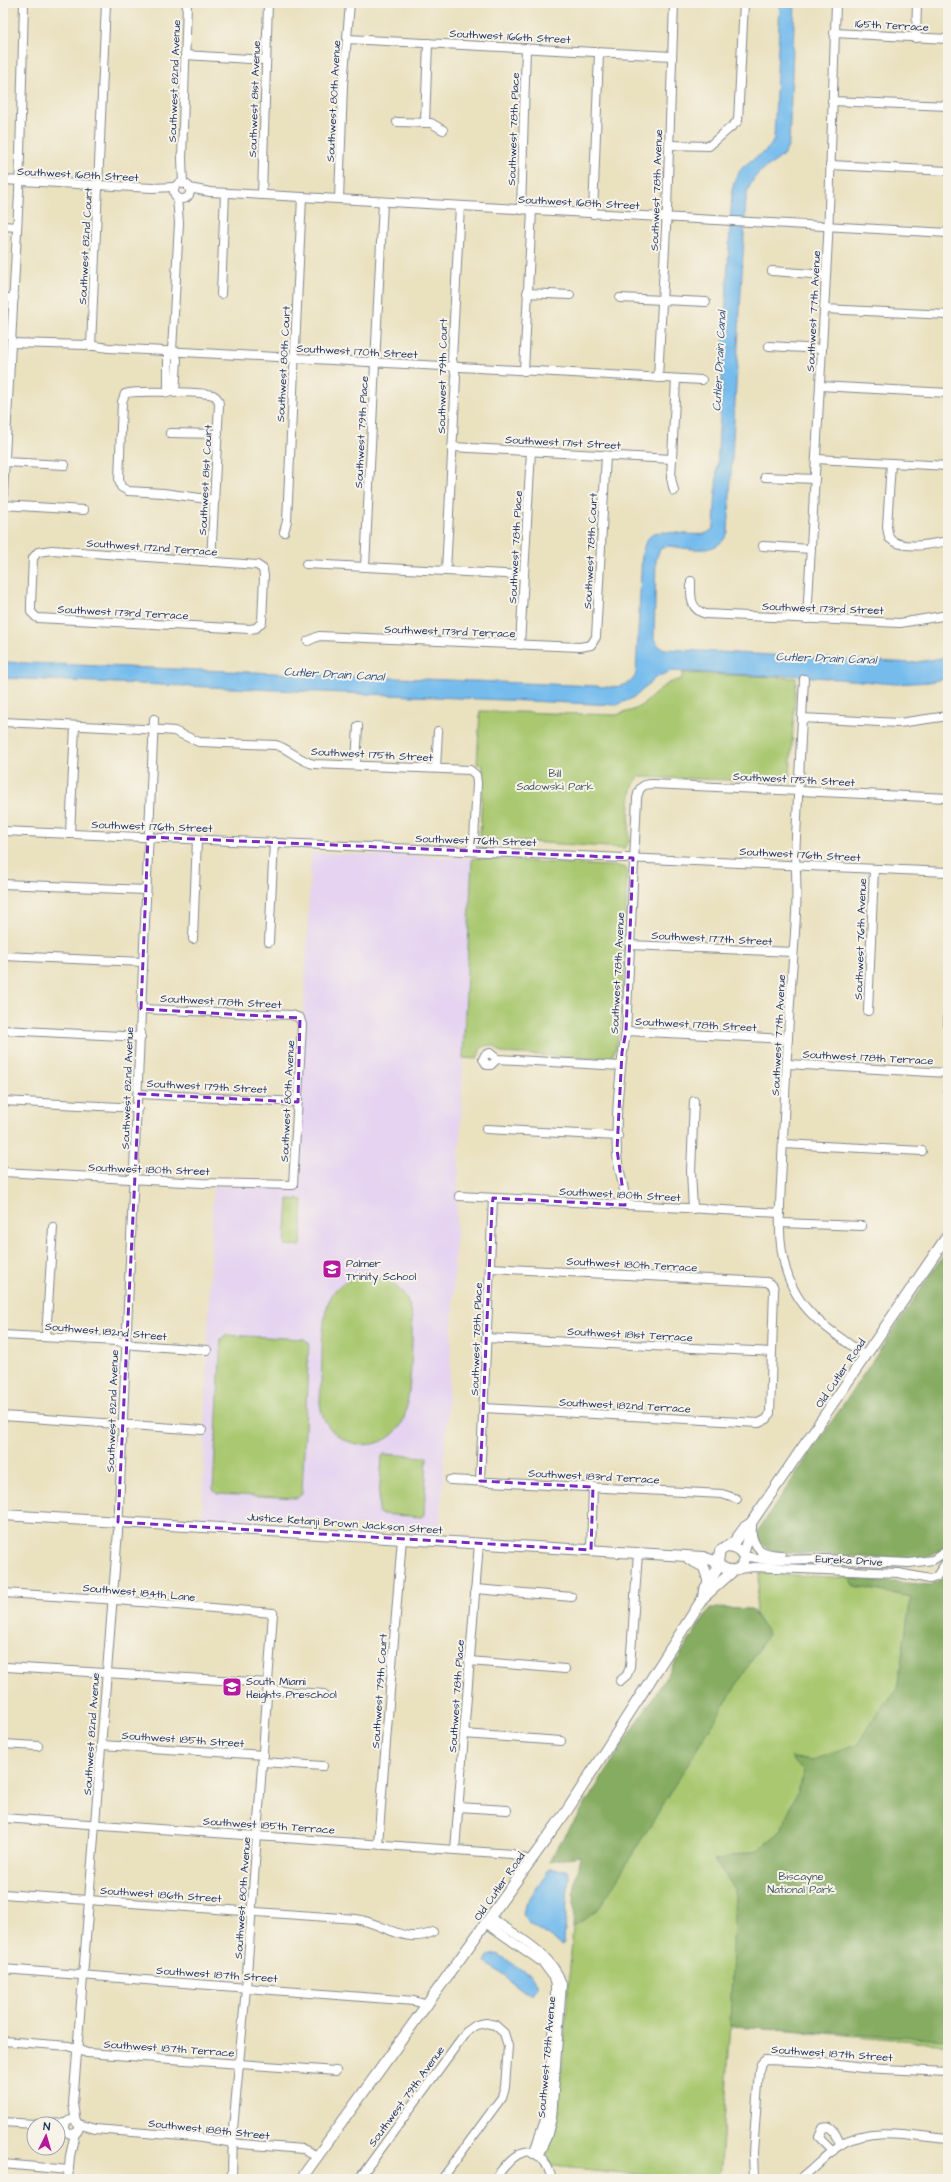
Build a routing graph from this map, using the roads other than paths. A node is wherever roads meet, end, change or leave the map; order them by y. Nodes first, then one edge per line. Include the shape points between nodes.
1 (24, 3) edge
2 (106, 3) edge
3 (187, 3) edge
4 (268, 3) edge
5 (350, 3) edge
6 (674, 3) edge
7 (744, 3) edge
8 (836, 3) edge
9 (917, 3) edge
10 (834, 33) junction
11 (347, 38) junction
12 (916, 38) junction
13 (948, 39) edge
14 (428, 43) junction
15 (526, 48) junction
16 (599, 53) junction
17 (185, 55) junction
18 (672, 56) junction
19 (266, 60) junction
20 (832, 101) junction
21 (948, 106) edge
22 (397, 122) dead end
23 (425, 123) junction
24 (444, 130) dead end
25 (669, 145) junction
26 (830, 165) junction
27 (948, 171) edge
28 (3, 180) edge
29 (19, 181) junction
30 (99, 186) junction
31 (181, 191) junction
32 (225, 193) junction
33 (262, 195) junction
34 (302, 197) junction
35 (339, 199) junction
36 (383, 202) junction
37 (460, 206) junction
38 (521, 210) junction
39 (532, 210) junction
40 (593, 214) junction
41 (666, 218) junction
42 (3, 226) edge
43 (17, 227) junction
44 (828, 227) junction
45 (948, 234) edge
46 (772, 271) dead end
47 (826, 274) junction
48 (527, 293) junction
49 (221, 294) dead end
50 (570, 295) dead end
51 (3, 298) edge
52 (14, 298) junction
53 (620, 298) dead end
54 (662, 300) junction
55 (706, 302) dead end
56 (824, 309) junction
57 (948, 315) edge
58 (11, 343) junction
59 (91, 346) junction
60 (769, 346) dead end
61 (822, 349) junction
62 (172, 351) junction
63 (294, 359) junction
64 (375, 363) junction
65 (454, 367) junction
66 (524, 371) junction
67 (658, 378) junction
68 (676, 379) junction
69 (702, 380) dead end
70 (820, 386) junction
71 (171, 393) junction
72 (948, 393) edge
73 (170, 432) dead end
74 (5, 433) edge
75 (218, 434) junction
76 (452, 447) junction
77 (531, 451) junction
78 (606, 456) junction
79 (672, 459) junction
80 (816, 459) junction
81 (4, 462) junction
82 (891, 463) junction
83 (65, 465) dead end
84 (948, 466) edge
85 (765, 477) dead end
86 (815, 479) junction
87 (674, 491) dead end
88 (3, 495) edge
89 (214, 500) junction
90 (3, 505) edge
91 (84, 510) dead end
92 (284, 532) dead end
93 (948, 541) edge
94 (763, 546) dead end
95 (811, 549) junction
96 (211, 562) junction
97 (306, 564) dead end
98 (365, 567) junction
99 (446, 571) junction
100 (524, 575) junction
101 (691, 581) dead end
102 (948, 615) edge
103 (34, 616) joint
104 (808, 619) junction
105 (258, 626) joint
106 (308, 641) dead end
107 (520, 645) junction
108 (591, 645) joint
109 (804, 680) dead end
110 (948, 716) edge
111 (802, 718) junction
112 (154, 719) dead end
113 (3, 722) edge
114 (75, 726) junction
115 (358, 726) dead end
116 (154, 729) junction
117 (438, 730) dead end
118 (356, 765) junction
119 (436, 768) junction
120 (640, 788) joint
121 (798, 790) junction
122 (948, 798) edge
123 (3, 831) edge
124 (70, 834) junction
125 (148, 837) junction
126 (197, 839) junction
127 (274, 842) junction
128 (470, 851) junction
129 (634, 858) junction
130 (796, 865) junction
131 (874, 869) junction
132 (948, 872) edge
133 (3, 884) edge
134 (145, 890) junction
135 (193, 939) dead end
136 (269, 942) dead end
137 (630, 945) junction
138 (793, 952) junction
139 (3, 956) edge
140 (142, 962) junction
141 (948, 999) edge
142 (141, 1009) junction
143 (868, 1011) dead end
144 (300, 1018) joint
145 (3, 1030) edge
146 (626, 1031) junction
147 (141, 1037) junction
148 (788, 1039) junction
149 (948, 1045) edge
150 (497, 1059) dead end
151 (786, 1064) junction
152 (621, 1066) junction
153 (948, 1073) edge
154 (139, 1094) junction
155 (3, 1101) edge
156 (694, 1101) dead end
157 (298, 1102) junction
158 (138, 1108) junction
159 (486, 1129) dead end
160 (618, 1136) junction
161 (783, 1144) junction
162 (922, 1151) dead end
163 (3, 1172) edge
164 (134, 1179) junction
165 (293, 1184) joint
166 (459, 1196) dead end
167 (493, 1198) junction
168 (625, 1205) junction
169 (693, 1209) junction
170 (780, 1213) junction
171 (780, 1223) junction
172 (862, 1226) dead end
173 (53, 1227) dead end
174 (948, 1236) edge
175 (490, 1268) junction
176 (3, 1335) edge
177 (46, 1338) junction
178 (486, 1338) junction
179 (126, 1344) junction
180 (207, 1350) dead end
181 (772, 1352) junction
182 (866, 1357) junction
183 (484, 1408) junction
184 (3, 1416) edge
185 (123, 1425) junction
186 (202, 1430) dead end
187 (450, 1480) dead end
188 (480, 1481) junction
189 (593, 1487) junction
190 (737, 1499) dead end
191 (3, 1515) edge
192 (118, 1522) junction
193 (751, 1527) junction
194 (402, 1538) junction
195 (479, 1543) junction
196 (724, 1548) junction
197 (591, 1550) junction
198 (948, 1550) edge
199 (638, 1553) junction
200 (743, 1555) junction
201 (686, 1556) junction
202 (823, 1559) junction
203 (935, 1559) junction
204 (948, 1560) edge
205 (718, 1562) junction
206 (942, 1568) junction
207 (736, 1570) junction
208 (709, 1583) junction
209 (475, 1589) junction
210 (3, 1593) edge
211 (572, 1597) dead end
212 (703, 1598) junction
213 (112, 1600) junction
214 (273, 1613) joint
215 (469, 1661) junction
216 (6, 1667) dead end
217 (565, 1669) dead end
218 (107, 1673) junction
219 (620, 1682) dead end
220 (268, 1686) junction
221 (324, 1694) dead end
222 (464, 1734) junction
223 (561, 1741) dead end
224 (3, 1744) edge
225 (101, 1745) junction
226 (38, 1746) dead end
227 (263, 1758) junction
228 (323, 1766) dead end
229 (458, 1807) junction
230 (507, 1810) dead end
231 (3, 1818) edge
232 (95, 1824) junction
233 (257, 1836) junction
234 (378, 1844) junction
235 (455, 1850) junction
236 (531, 1861) junction
237 (3, 1894) edge
238 (89, 1900) junction
239 (252, 1912) junction
240 (489, 1921) junction
241 (433, 1932) dead end
242 (3, 1969) edge
243 (83, 1975) junction
244 (246, 1988) junction
245 (428, 2006) junction
246 (3, 2041) edge
247 (77, 2049) junction
248 (239, 2064) junction
249 (336, 2071) dead end
250 (948, 2072) edge
251 (3, 2122) edge
252 (26, 2123) edge
253 (70, 2127) edge
254 (948, 2139) edge
255 (233, 2143) junction
256 (841, 2145) junction
257 (833, 2151) junction
258 (536, 2155) junction
259 (318, 2156) junction
260 (3, 2164) edge
261 (69, 2170) junction
262 (68, 2179) edge
263 (232, 2179) edge
264 (301, 2179) edge
265 (359, 2179) edge
266 (442, 2179) edge
267 (494, 2179) edge
268 (552, 2179) edge
269 (754, 2179) edge
270 (800, 2179) edge

1 - 29 street
2 - 30 street, Southwest 82nd Court
3 - 17 street, Southwest 82nd Avenue
4 - 19 street, Southwest 81st Avenue
5 - 11 street, Southwest 80th Avenue
6 - 18 street, Southwest 78th Avenue
7 - 25 street via 739,119 709,146
8 - 10 street, Southwest 77th Avenue
9 - 12 street
10 - 12 street, 165th Terrace
10 - 20 street, Southwest 77th Avenue
11 - 14 street, Southwest 166th Street
11 - 35 street, Southwest 80th Avenue
12 - 13 street, 165th Terrace
14 - 15 street, Southwest 166th Street
14 - 23 street
15 - 16 street, Southwest 166th Street
15 - 38 street, Southwest 78th Place
16 - 18 street, Southwest 166th Street
16 - 40 street
17 - 19 street
17 - 31 street, Southwest 82nd Avenue
18 - 25 street, Southwest 78th Avenue
19 - 33 street, Southwest 81st Avenue
20 - 21 street
20 - 26 street, Southwest 77th Avenue
22 - 23 street
23 - 24 street via 431,123
25 - 41 street, Southwest 78th Avenue
26 - 27 street
26 - 44 street, Southwest 77th Avenue
28 - 29 street, Southwest 168th Street
29 - 30 street, Southwest 168th Street
29 - 43 street
30 - 31 street, Southwest 168th Street
30 - 59 street, Southwest 82nd Court
31 - 32 street, Southwest 168th Street
31 - 62 street, Southwest 82nd Avenue
32 - 33 street, Southwest 168th Street
32 - 49 street
33 - 34 street, Southwest 168th Street
34 - 35 street, Southwest 168th Street
34 - 63 street, Southwest 80th Court
35 - 36 street, Southwest 168th Street
36 - 37 street, Southwest 168th Street
36 - 64 street, Southwest 79th Place
37 - 38 street, Southwest 168th Street
37 - 65 street, Southwest 79th Court via 452,359
38 - 39 street, Southwest 168th Street
39 - 40 street, Southwest 168th Street
39 - 48 street
40 - 41 street, Southwest 168th Street
41 - 44 street, Southwest 168th Street
41 - 54 street, Southwest 78th Avenue
42 - 43 street
43 - 52 street
44 - 45 street, Southwest 168th Street
44 - 47 street, Southwest 77th Avenue
46 - 47 street
47 - 56 street, Southwest 77th Avenue
48 - 50 street
48 - 66 street
51 - 52 street
52 - 58 street
53 - 54 street
54 - 55 street
54 - 67 street, Southwest 78th Avenue
56 - 57 street
56 - 61 street, Southwest 77th Avenue
58 - 59 street, Southwest 170th Street
58 - 74 street
59 - 62 street, Southwest 170th Street
60 - 61 street
61 - 70 street, Southwest 77th Avenue
62 - 63 street, Southwest 170th Street
62 - 71 street, Southwest 82nd Avenue via 168,358
63 - 64 street, Southwest 170th Street
63 - 92 street, Southwest 80th Court
64 - 65 street, Southwest 170th Street
64 - 98 street, Southwest 79th Place
65 - 66 street, Southwest 170th Street
65 - 76 street, Southwest 79th Court via 456,377
66 - 67 street, Southwest 170th Street
67 - 68 street, Southwest 170th Street
68 - 69 street, Southwest 170th Street
68 - 79 street
70 - 72 street
70 - 80 street, Southwest 77th Avenue
71 - 75 street, Southwest 81st Court via 207,394 217,398
71 - 89 street via 134,391 125,394 122,399 119,480 121,487 128,491
73 - 75 street
74 - 81 street
75 - 89 street, Southwest 81st Court
76 - 77 street, Southwest 171st Street
76 - 99 street, Southwest 79th Court
77 - 78 street, Southwest 171st Street
77 - 100 street, Southwest 78th Place
78 - 79 street, Southwest 171st Street
78 - 108 street, Southwest 78th Court via 596,637
79 - 87 street via 671,478
80 - 82 street
80 - 86 street, Southwest 77th Avenue
81 - 83 street
81 - 88 street
82 - 84 street
82 - 93 street via 887,531 889,538 894,542 911,544
85 - 86 street
86 - 95 street, Southwest 77th Avenue
89 - 96 street, Southwest 81st Court
90 - 91 street
94 - 95 street
95 - 104 street, Southwest 77th Avenue
96 - 103 street, Southwest 172nd Terrace via 52,550 38,552 33,558 30,604
96 - 105 street, Southwest 172nd Terrace via 254,564 263,569 262,619
97 - 98 street
98 - 99 street
99 - 100 street
100 - 107 street, Southwest 78th Place
101 - 104 street, Southwest 173rd Street via 692,604 697,610 711,614
102 - 104 street, Southwest 173rd Street via 900,622
103 - 105 street, Southwest 173rd Terrace via 45,620 250,629
106 - 107 street, Southwest 173rd Terrace via 319,636
107 - 108 street, Southwest 173rd Terrace
109 - 111 street, Southwest 77th Avenue
110 - 111 street via 899,723
111 - 121 street, Southwest 77th Avenue
112 - 116 street, Southwest 82nd Avenue
113 - 114 street, Southwest 175th Street
114 - 116 street, Southwest 175th Street
114 - 124 street
115 - 118 street
116 - 118 street, Southwest 175th Street via 174,731 199,742 276,745 308,762
116 - 125 street, Southwest 82nd Avenue
117 - 119 street
118 - 119 street, Southwest 175th Street
119 - 128 street, Southwest 175th Street via 475,773 477,783 474,841
120 - 121 street, Southwest 175th Street via 652,784
120 - 129 street, Southwest 78th Avenue via 637,798
121 - 122 street, Southwest 175th Street
121 - 130 street, Southwest 77th Avenue
123 - 124 street, Southwest 176th Street
124 - 125 street, Southwest 176th Street
125 - 126 street, Southwest 176th Street
125 - 134 street, Southwest 82nd Avenue
126 - 127 street, Southwest 176th Street
126 - 135 street
127 - 128 street, Southwest 176th Street
127 - 136 street
128 - 129 street, Southwest 176th Street
129 - 130 street, Southwest 176th Street
129 - 137 street, Southwest 78th Avenue
130 - 131 street, Southwest 176th Street
130 - 138 street, Southwest 77th Avenue
131 - 132 street, Southwest 176th Street
131 - 143 street, Southwest 76th Avenue
133 - 134 street
134 - 140 street, Southwest 82nd Avenue
137 - 138 street, Southwest 177th Street
137 - 146 street, Southwest 78th Avenue
138 - 148 street, Southwest 77th Avenue
139 - 140 street
140 - 142 street, Southwest 82nd Avenue
141 - 149 street
142 - 144 street, Southwest 178th Street via 292,1015
142 - 147 street, Southwest 82nd Avenue
144 - 157 street, Southwest 80th Avenue via 302,1025
145 - 147 street
146 - 148 street, Southwest 178th Street
146 - 152 street, Southwest 78th Avenue
147 - 154 street, Southwest 82nd Avenue
148 - 151 street, Southwest 77th Avenue
150 - 152 street
151 - 153 street, Southwest 178th Terrace
151 - 161 street, Southwest 77th Avenue
152 - 160 street, Southwest 78th Avenue
154 - 157 street, Southwest 179th Street
154 - 158 street, Southwest 82nd Avenue
155 - 158 street
156 - 169 street via 691,1171
157 - 165 street, Southwest 80th Avenue
158 - 164 street, Southwest 82nd Avenue
159 - 160 street
160 - 168 street, Southwest 78th Avenue via 617,1156 625,1190
161 - 162 street
161 - 170 street, Southwest 77th Avenue
163 - 164 street, Southwest 180th Street
164 - 165 street, Southwest 180th Street
164 - 179 street, Southwest 82nd Avenue
166 - 167 street, Southwest 180th Street
167 - 168 street, Southwest 180th Street
167 - 175 street, Southwest 78th Place
168 - 169 street, Southwest 180th Street
169 - 170 street, Southwest 180th Street
170 - 171 street, Southwest 77th Avenue
171 - 172 street
171 - 182 street, Southwest 77th Avenue via 783,1261 797,1296 814,1318
173 - 177 street
174 - 182 main road, Old Cutler Road
175 - 178 street, Southwest 78th Place
175 - 181 street, Southwest 180th Terrace via 764,1282 773,1286
176 - 177 street, Southwest 182nd Street
177 - 179 street, Southwest 182nd Street
178 - 181 street, Southwest 181st Terrace
178 - 183 street, Southwest 78th Place
179 - 180 street, Southwest 182nd Street
179 - 185 street, Southwest 82nd Avenue
181 - 183 street, Southwest 182nd Terrace via 770,1413 765,1421 755,1423
182 - 193 main road, Old Cutler Road
183 - 188 street, Southwest 78th Place
184 - 185 street
185 - 186 street
185 - 192 street, Southwest 82nd Avenue
187 - 188 street, Southwest 183rd Terrace
188 - 189 street, Southwest 183rd Terrace
189 - 190 street, Southwest 183rd Terrace via 722,1494
189 - 197 street
191 - 192 main road, Justice Ketanji Brown Jackson Street
192 - 194 main road, Justice Ketanji Brown Jackson Street
192 - 213 street, Southwest 82nd Avenue
193 - 196 main road, Old Cutler Road via 745,1527 736,1540
193 - 200 main road, Old Cutler Road
193 - 202 street via 756,1547 765,1554
194 - 195 main road, Justice Ketanji Brown Jackson Street
194 - 234 street, Southwest 79th Court
195 - 197 main road, Justice Ketanji Brown Jackson Street
195 - 209 street, Southwest 78th Place
196 - 200 main road via 734,1547
196 - 201 main road, Justice Ketanji Brown Jackson Street
196 - 205 main road via 718,1554
197 - 199 main road, Justice Ketanji Brown Jackson Street
198 - 203 street, Eureka Drive
199 - 201 main road, Justice Ketanji Brown Jackson Street
199 - 219 street via 630,1667
200 - 202 street, Eureka Drive via 768,1560
200 - 207 main road via 743,1562
201 - 205 main road, Justice Ketanji Brown Jackson Street via 703,1557
201 - 208 main road via 704,1567
202 - 203 street, Eureka Drive via 908,1563
203 - 206 street
204 - 206 street, Eureka Drive
205 - 207 main road via 725,1569
205 - 208 main road, Old Cutler Road
206 - 207 street, Eureka Drive via 936,1577 930,1579 890,1573 754,1567
207 - 212 main road, Old Cutler Road
208 - 212 main road, Old Cutler Road via 704,1590
209 - 211 street
209 - 215 street, Southwest 78th Place
210 - 213 street, Southwest 184th Lane
212 - 236 main road, Old Cutler Road via 593,1772
213 - 214 street, Southwest 184th Lane
213 - 218 street, Southwest 82nd Avenue
214 - 220 street, Southwest 80th Avenue
215 - 217 street
215 - 222 street, Southwest 78th Place
216 - 218 street
218 - 220 street
218 - 225 street, Southwest 82nd Avenue
220 - 221 street
220 - 227 street, Southwest 80th Avenue
222 - 223 street
222 - 229 street, Southwest 78th Place
224 - 226 street
225 - 227 street, Southwest 185th Street
225 - 232 street, Southwest 82nd Avenue
227 - 228 street, Southwest 185th Street
227 - 233 street, Southwest 80th Avenue
229 - 230 street
229 - 235 street, Southwest 78th Place
231 - 232 street, Southwest 185th Terrace
232 - 233 street, Southwest 185th Terrace
232 - 238 street, Southwest 82nd Avenue
233 - 234 street, Southwest 185th Terrace
233 - 239 street, Southwest 80th Avenue
234 - 235 street, Southwest 185th Terrace
235 - 236 street, Southwest 185th Terrace via 516,1854
236 - 240 main road, Old Cutler Road
237 - 238 street, Southwest 186th Street
238 - 239 street, Southwest 186th Street
238 - 243 street, Southwest 82nd Avenue
239 - 241 street, Southwest 186th Street via 363,1920 414,1938
239 - 244 street, Southwest 80th Avenue
240 - 245 main road, Old Cutler Road
240 - 258 street, Southwest 78th Avenue via 549,1960 555,1967 559,1985 552,2118 547,2137
242 - 243 street, Southwest 187th Street
243 - 244 street, Southwest 187th Street
243 - 247 street, Southwest 82nd Avenue
244 - 245 street, Southwest 187th Street via 414,2001
244 - 248 street, Southwest 80th Avenue
245 - 259 main road, Old Cutler Road
246 - 247 street, Southwest 187th Terrace via 69,2046
247 - 248 street, Southwest 187th Terrace via 95,2054
247 - 253 street, Southwest 82nd Avenue
248 - 249 street, Southwest 187th Terrace
248 - 255 street, Southwest 80th Avenue
250 - 269 street, Southwest 187th Street via 862,2068 775,2059 763,2061 759,2067 753,2153
251 - 252 street
253 - 255 street, Southwest 188th Street via 195,2137
253 - 261 street, Southwest 82nd Avenue
254 - 256 street via 875,2134 857,2137
255 - 259 street, Southwest 188th Street via 303,2149
255 - 263 street
256 - 257 street
256 - 257 street via 832,2129 823,2128 819,2137
257 - 270 street
258 - 267 street via 515,2155
258 - 268 street via 546,2165
259 - 264 main road, Old Cutler Road
260 - 261 street
261 - 262 street, Southwest 82nd Avenue
265 - 266 street, Southwest 79th Avenue via 471,2027 481,2023 493,2024 502,2030 508,2040 506,2086 503,2096

